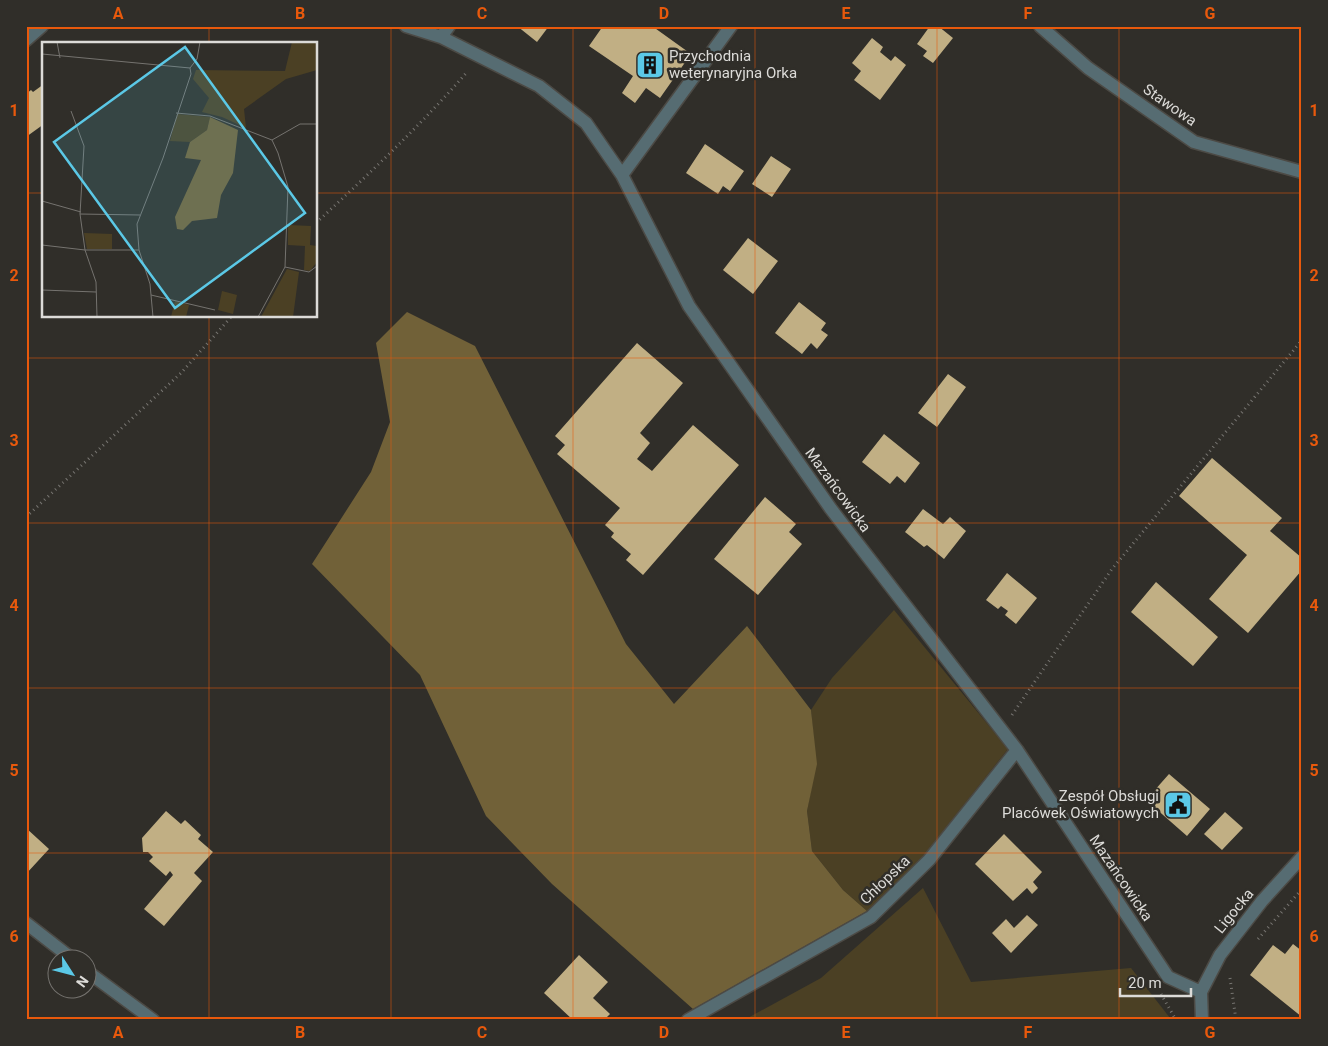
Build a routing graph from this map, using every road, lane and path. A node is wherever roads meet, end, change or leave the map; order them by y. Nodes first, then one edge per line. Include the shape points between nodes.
1 (42, 26) edge
2 (406, 26) edge
3 (731, 26) edge
4 (1040, 26) edge
5 (445, 32) edge
6 (26, 40) edge
7 (480, 57) junction
8 (1302, 172) edge
9 (622, 175) junction
10 (318, 221) edge
11 (230, 318) edge
12 (1302, 340) edge
13 (26, 517) edge
14 (1002, 730) junction
15 (1017, 750) junction
16 (1302, 857) edge
17 (1302, 890) edge
18 (26, 923) edge
19 (1253, 945) dead end
20 (58, 948) edge
21 (1229, 972) dead end
22 (98, 979) edge
23 (1201, 992) junction
24 (153, 1020) edge
25 (688, 1020) edge
26 (1202, 1020) edge
27 (1236, 1020) edge

1 - 6 street
2 - 5 street, Mazańcowicka
3 - 9 street
4 - 8 street, Stawowa via 1088,68 1194,142
5 - 7 street, Mazańcowicka
7 - 9 street, Mazańcowicka via 539,86 586,123
7 - 10 path via 447,95
9 - 14 street, Mazańcowicka via 689,306 830,510
11 - 13 path via 181,373
12 - 14 path via 1112,569
14 - 15 street, Mazańcowicka
15 - 23 street, Mazańcowicka via 1168,977
15 - 25 street, Chłopska via 929,860 871,917
16 - 23 street, Ligocka via 1220,955
17 - 19 path
18 - 20 street
21 - 27 path
22 - 24 street
23 - 26 street

